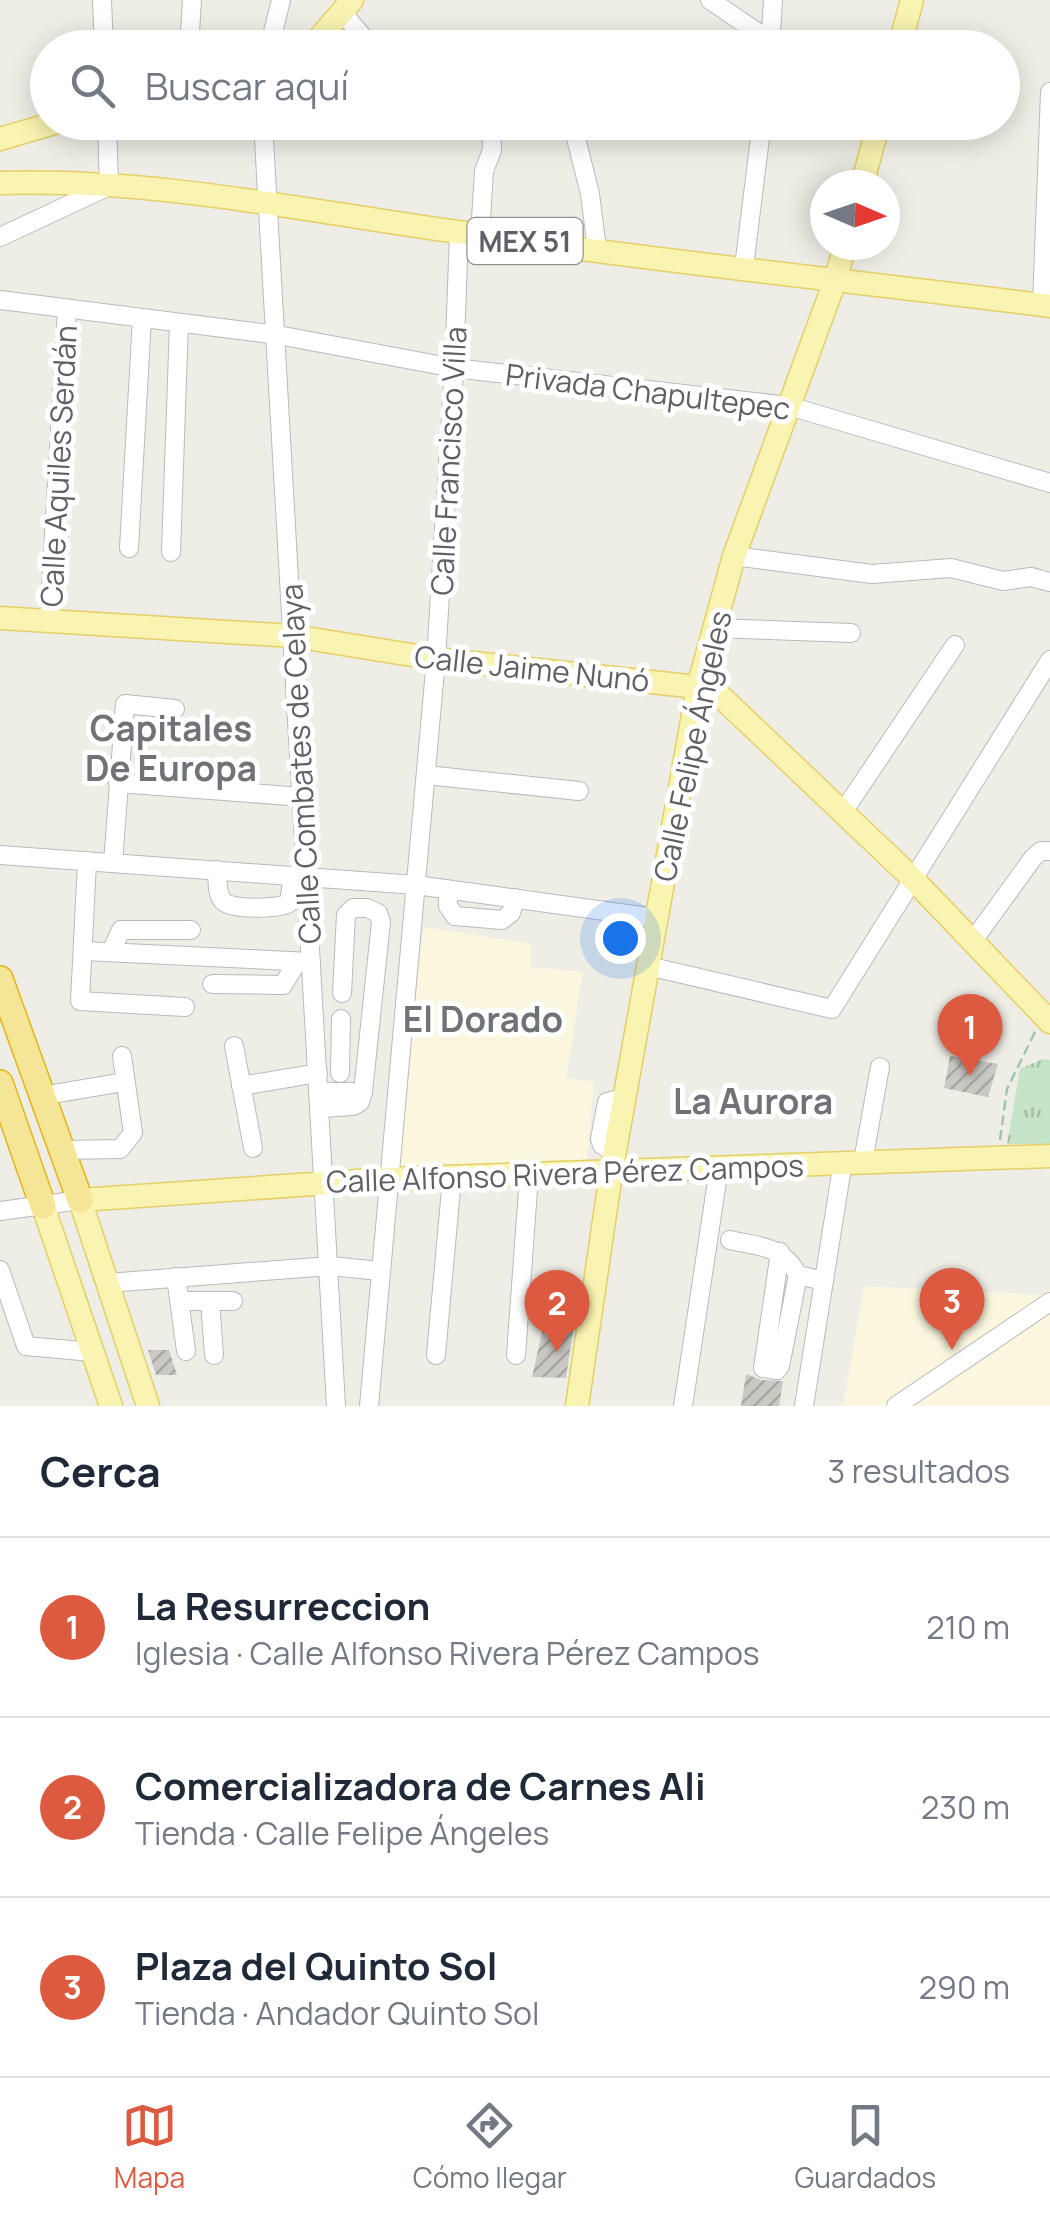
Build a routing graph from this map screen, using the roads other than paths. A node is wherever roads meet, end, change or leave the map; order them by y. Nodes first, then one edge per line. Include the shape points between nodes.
1 (102, 0) edge
2 (192, 0) edge
3 (281, 0) edge
4 (710, 0) edge
5 (773, 0) edge
6 (912, 0) edge
7 (347, 7) edge
8 (103, 30) edge
9 (190, 30) edge
10 (274, 30) edge
11 (327, 30) edge
12 (361, 30) edge
13 (751, 30) edge
14 (771, 30) edge
15 (904, 30) edge
16 (1050, 92) edge
17 (30, 124) edge
18 (0, 130) edge
19 (30, 131) edge
20 (0, 139) edge
21 (108, 140) edge
22 (264, 140) edge
23 (492, 140) edge
24 (576, 140) edge
25 (760, 140) edge
26 (874, 140) edge
27 (866, 170) edge
28 (0, 183) edge
29 (109, 186) junction
30 (268, 202) junction
31 (469, 234) junction
32 (0, 236) edge
33 (597, 249) junction
34 (841, 260) edge
35 (744, 267) junction
36 (836, 278) junction
37 (0, 300) edge
38 (1046, 306) edge
39 (67, 310) junction
40 (142, 318) junction
41 (178, 323) junction
42 (278, 335) junction
43 (454, 368) junction
44 (789, 406) junction
45 (1050, 483) edge
46 (129, 548) dead end
47 (171, 552) dead end
48 (734, 556) junction
49 (1050, 582) edge
50 (0, 618) edge
51 (48, 622) junction
52 (714, 628) junction
53 (851, 634) dead end
54 (294, 636) junction
55 (955, 645) dead end
56 (436, 659) junction
57 (1050, 660) edge
58 (698, 686) junction
59 (174, 708) dead end
60 (426, 775) junction
61 (118, 783) junction
62 (579, 791) dead end
63 (302, 797) junction
64 (843, 812) junction
65 (1050, 851) edge
66 (0, 855) edge
67 (87, 862) junction
68 (113, 863) junction
69 (217, 870) junction
70 (300, 875) junction
71 (912, 878) junction
72 (416, 886) junction
73 (656, 918) junction
74 (191, 930) dead end
75 (972, 942) junction
76 (82, 951) junction
77 (112, 952) junction
78 (304, 962) junction
79 (648, 966) junction
80 (0, 979) edge
81 (212, 984) dead end
82 (342, 993) dead end
83 (185, 1007) dead end
84 (340, 1018) dead end
85 (1047, 1020) edge
86 (315, 1037) junction
87 (340, 1038) junction
88 (234, 1046) dead end
89 (122, 1056) dead end
90 (880, 1066) dead end
91 (340, 1073) dead end
92 (124, 1082) junction
93 (0, 1083) edge
94 (242, 1086) junction
95 (324, 1095) junction
96 (41, 1096) junction
97 (7, 1124) edge
98 (252, 1148) dead end
99 (61, 1150) junction
100 (1050, 1156) edge
101 (853, 1161) junction
102 (613, 1162) junction
103 (719, 1168) junction
104 (529, 1176) junction
105 (452, 1178) junction
106 (388, 1179) junction
107 (325, 1182) junction
108 (80, 1200) junction
109 (43, 1206) junction
110 (0, 1211) edge
111 (730, 1240) dead end
112 (780, 1252) junction
113 (330, 1266) junction
114 (0, 1270) edge
115 (380, 1271) junction
116 (798, 1275) junction
117 (176, 1277) junction
118 (824, 1281) junction
119 (107, 1283) junction
120 (210, 1301) junction
121 (232, 1301) dead end
122 (180, 1302) junction
123 (1050, 1302) edge
124 (186, 1351) dead end
125 (92, 1352) junction
126 (436, 1354) dead end
127 (214, 1355) dead end
128 (516, 1355) dead end
129 (111, 1406) edge
130 (148, 1406) edge
131 (336, 1406) edge
132 (368, 1406) edge
133 (577, 1406) edge
134 (683, 1406) edge
135 (804, 1406) edge
136 (896, 1406) edge

1 - 8 street
2 - 9 street
3 - 10 street
4 - 13 street
5 - 14 street
6 - 15 main road
7 - 11 main road
7 - 12 street
16 - 38 street
17 - 18 main road
19 - 20 main road
21 - 29 street
22 - 30 street, Calle Combates de Celaya
23 - 31 street, Calle Francisco Villa
24 - 33 street
25 - 35 street
26 - 27 main road
28 - 29 main road, MEX 51
29 - 30 main road, MEX 51
29 - 32 street
30 - 31 main road, MEX 51
30 - 42 street, Calle Combates de Celaya
31 - 33 main road, MEX 51
31 - 43 street, Calle Francisco Villa
33 - 35 main road, MEX 51
34 - 36 main road, Calle Felipe Ángeles
35 - 36 main road, MEX 51
36 - 38 main road, MEX 51
36 - 44 main road, Calle Felipe Ángeles
37 - 39 street, Privada Chapultepec
39 - 40 street, Privada Chapultepec
39 - 51 street, Calle Aquiles Serdán
40 - 41 street, Privada Chapultepec
40 - 46 street
41 - 42 street, Privada Chapultepec
41 - 47 street
42 - 43 street, Privada Chapultepec
42 - 54 street, Calle Combates de Celaya
43 - 44 street, Privada Chapultepec
43 - 56 street, Calle Francisco Villa
44 - 45 street, Privada Chapultepec
44 - 48 main road, Calle Felipe Ángeles
48 - 49 street via 872,574 951,568 1003,581
48 - 52 main road, Calle Felipe Ángeles
50 - 51 main road, Calle Jaime Nunó
51 - 54 main road, Calle Jaime Nunó
52 - 53 street
52 - 58 main road, Calle Felipe Ángeles
54 - 56 main road, Calle Jaime Nunó
54 - 63 street, Calle Combates de Celaya
55 - 64 street
56 - 58 main road, Calle Jaime Nunó
56 - 60 street, Calle Francisco Villa
57 - 71 street
58 - 64 main road, Calle Jaime Nunó via 716,692
58 - 73 main road, Calle Felipe Ángeles
59 - 61 street via 125,704
60 - 62 street
60 - 72 street, Calle Francisco Villa
61 - 63 street
61 - 68 street
63 - 70 street, Calle Combates de Celaya
64 - 71 main road, Calle Jaime Nunó
65 - 75 street via 1032,858
66 - 67 street
67 - 68 street
67 - 76 street
68 - 69 street
69 - 70 street
69 - 70 street via 221,900 228,905 279,908 289,903
70 - 72 street
70 - 78 street, Calle Combates de Celaya
71 - 75 main road, Calle Jaime Nunó
71 - 79 street via 832,1009
72 - 73 street
72 - 106 street, Calle Francisco Villa
73 - 79 main road, Calle Felipe Ángeles
74 - 77 street via 122,930
75 - 85 main road, Calle Jaime Nunó
76 - 77 street
76 - 83 street via 80,1000
77 - 78 street
78 - 81 street via 283,985
78 - 86 street, Calle Combates de Celaya
79 - 102 main road, Calle Felipe Ángeles
80 - 96 highway
82 - 95 street via 346,915 367,908 381,922 363,1092 352,1106
84 - 87 street
86 - 87 street
86 - 95 street, Calle Combates de Celaya
87 - 91 street
88 - 94 street
89 - 92 street
90 - 101 street
92 - 96 street
92 - 99 street via 133,1133 120,1149
93 - 97 highway
94 - 95 street
94 - 98 street
95 - 107 street, Calle Combates de Celaya
96 - 99 highway
97 - 109 highway
99 - 108 highway
100 - 101 main road, Calle Alfonso Rivera Pérez Campos
101 - 103 main road, Calle Alfonso Rivera Pérez Campos
101 - 118 street
102 - 103 main road, Calle Alfonso Rivera Pérez Campos
102 - 104 main road, Calle Alfonso Rivera Pérez Campos
102 - 133 main road, Calle Felipe Ángeles
103 - 134 street
104 - 105 main road, Calle Alfonso Rivera Pérez Campos
104 - 128 street
105 - 106 main road, Calle Alfonso Rivera Pérez Campos
105 - 126 street
106 - 107 main road, Calle Alfonso Rivera Pérez Campos
106 - 115 street, Calle Francisco Villa
107 - 108 main road, Calle Alfonso Rivera Pérez Campos
107 - 113 street, Calle Combates de Celaya
108 - 109 street
108 - 119 main road
109 - 110 street
109 - 125 main road
111 - 112 street
112 - 116 street
112 - 116 street via 762,1368 780,1366
113 - 115 street
113 - 117 street
113 - 131 street, Calle Combates de Celaya
114 - 125 street via 26,1346
115 - 132 street, Calle Francisco Villa
116 - 118 street
117 - 119 street
117 - 122 street
118 - 135 street
119 - 130 main road
120 - 121 street
120 - 122 street
120 - 127 street
122 - 124 street
123 - 136 street
125 - 129 main road

